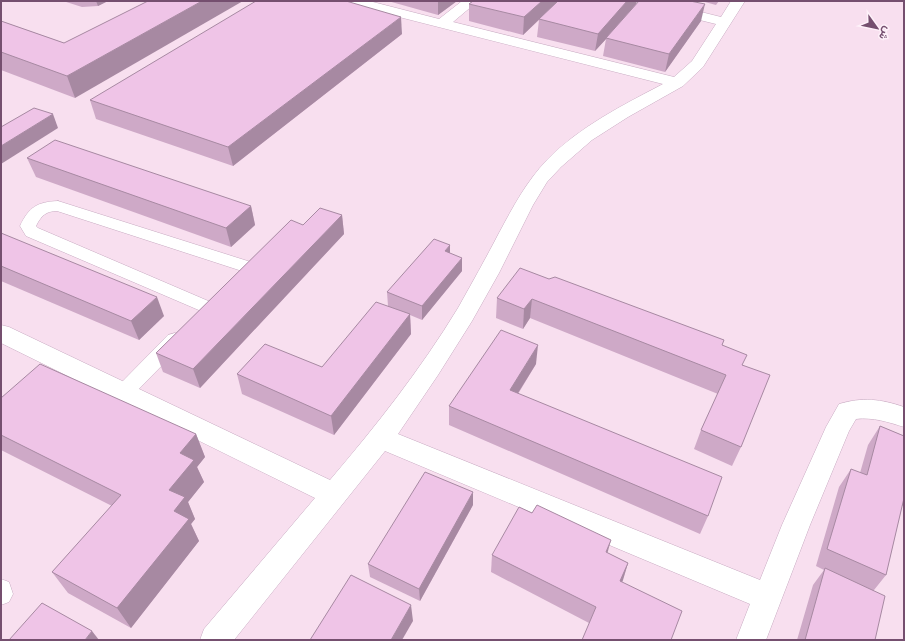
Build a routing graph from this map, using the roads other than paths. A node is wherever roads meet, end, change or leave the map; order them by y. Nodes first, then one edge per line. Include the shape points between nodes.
1 (353, 1) edge
2 (471, 1) edge
3 (640, 1) edge
4 (738, 1) edge
5 (726, 22) junction
6 (441, 24) junction
7 (676, 83) junction
8 (232, 282) edge
9 (1, 333) edge
10 (124, 392) junction
11 (904, 417) edge
12 (381, 438) junction
13 (335, 495) junction
14 (1, 590) edge
15 (1, 594) edge
16 (767, 597) junction
17 (215, 640) edge
18 (751, 640) edge

1 - 6 street
2 - 6 street
3 - 5 street
4 - 5 street
5 - 7 street via 698,64
6 - 7 street
7 - 12 street via 588,136 561,156 540,178 438,359
8 - 10 lane via 252,262 58,206 39,209 28,226 32,232 202,313
9 - 10 street via 57,372
10 - 13 street
11 - 16 street via 867,408 848,411 838,427
12 - 13 street
12 - 16 street
13 - 17 street
14 - 15 lane
16 - 18 street

